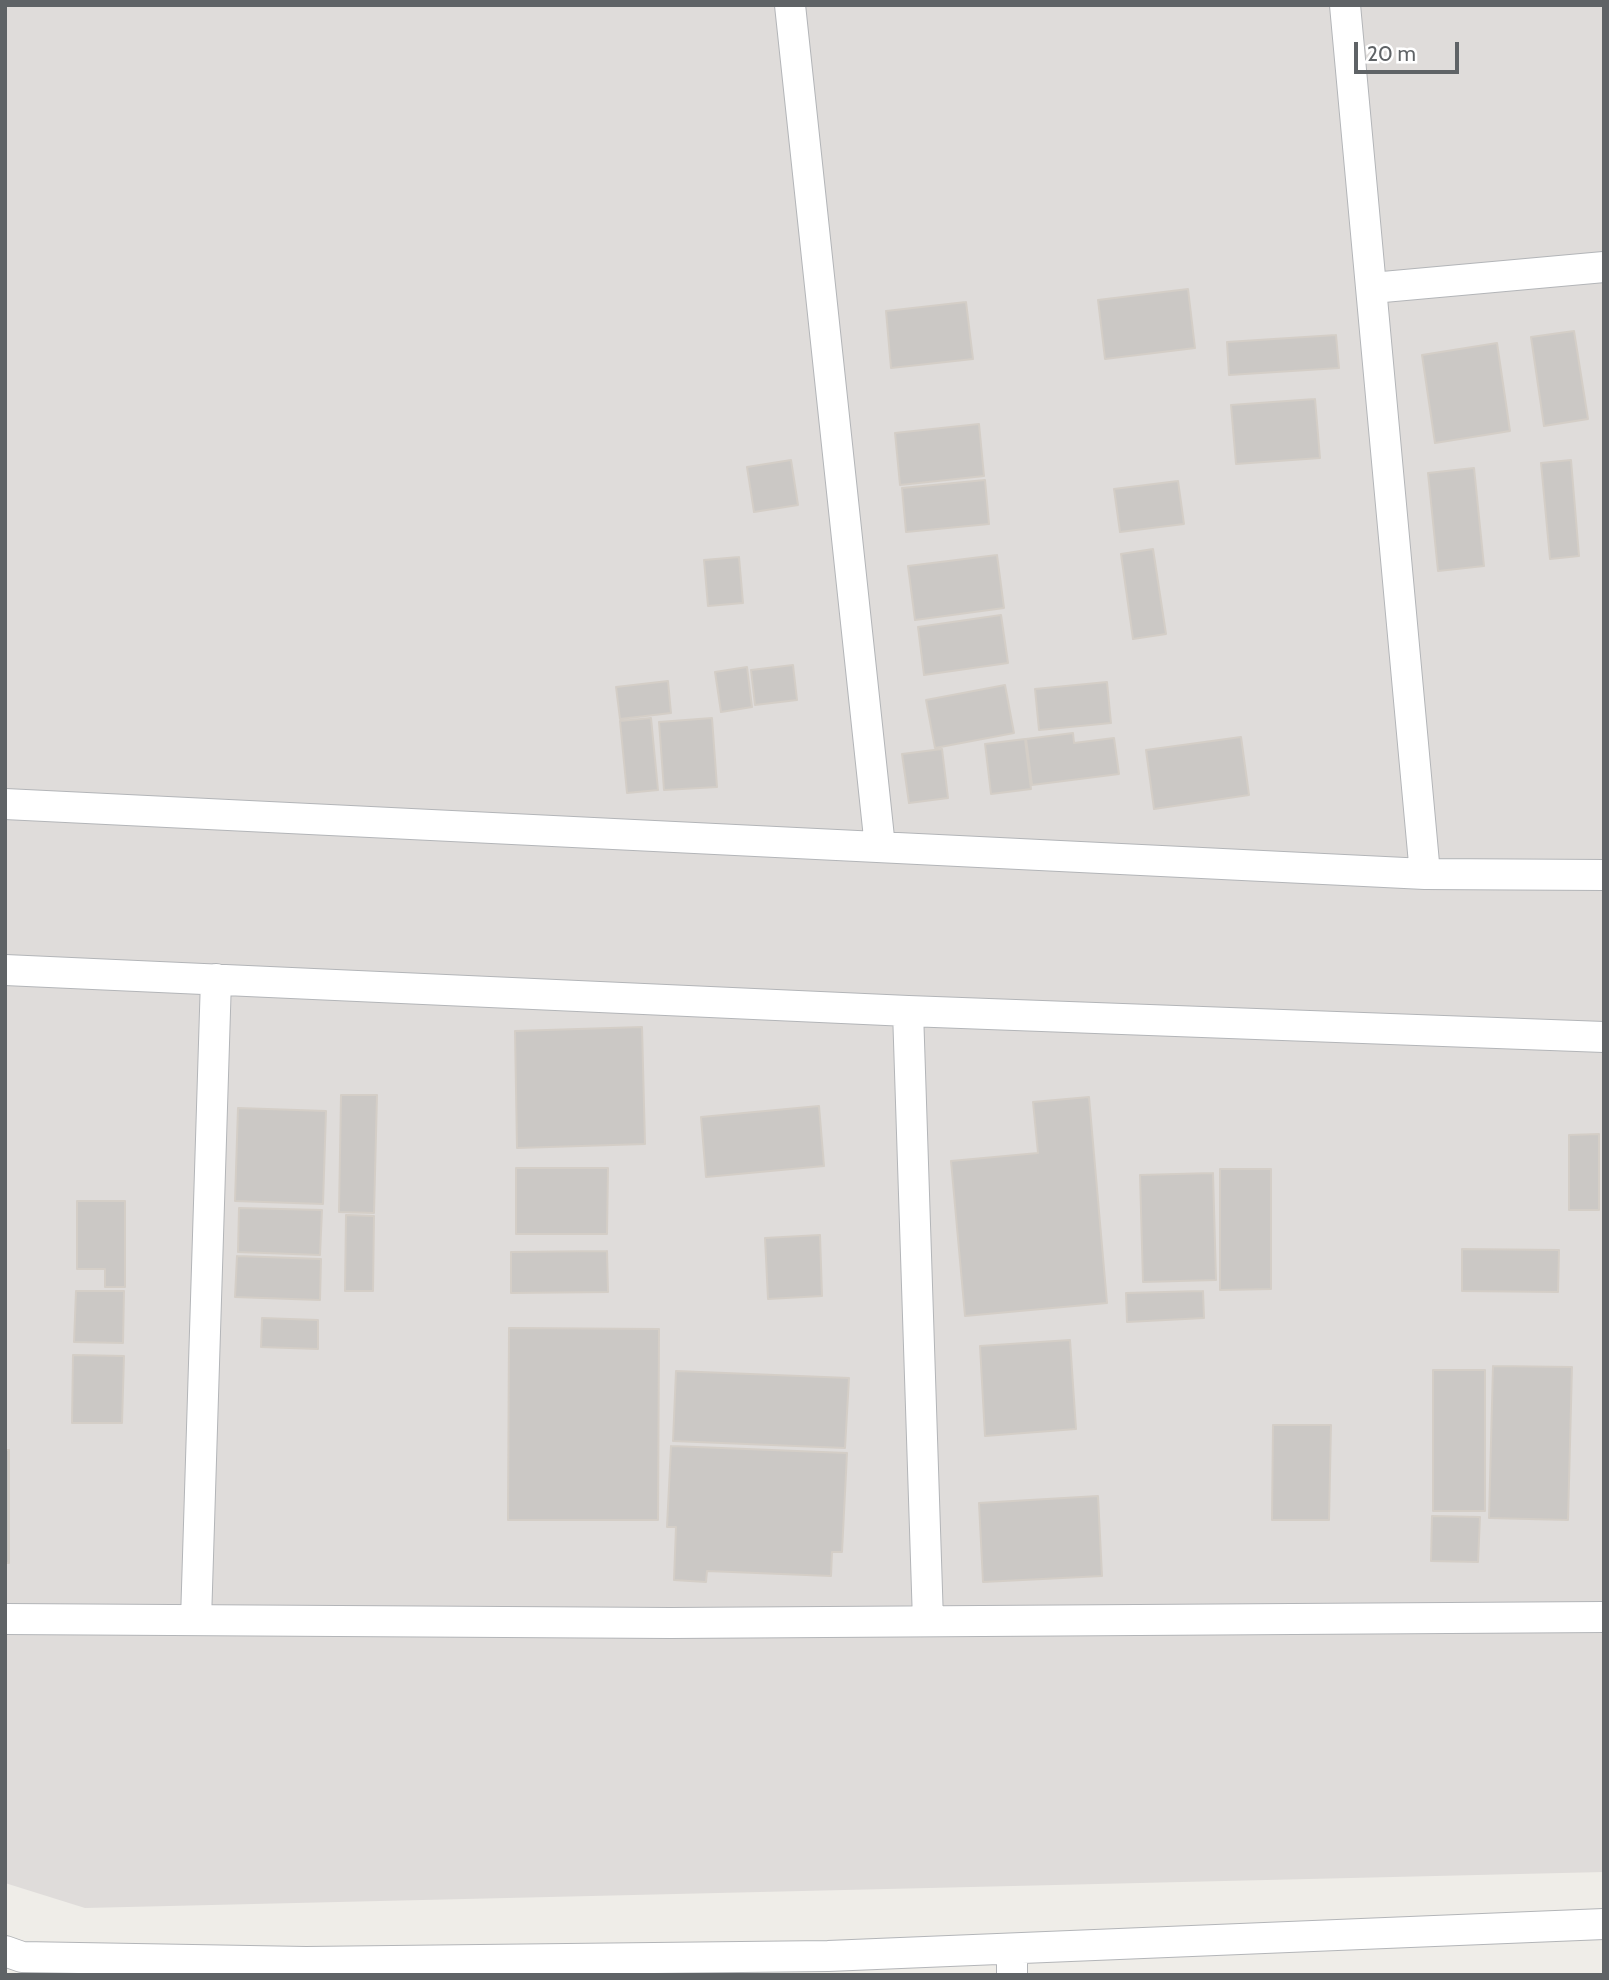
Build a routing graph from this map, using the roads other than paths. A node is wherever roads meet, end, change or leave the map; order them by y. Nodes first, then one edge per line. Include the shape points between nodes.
1 (790, 5) edge
2 (1345, 5) edge
3 (1604, 267) edge
4 (1372, 288) junction
5 (5, 804) edge
6 (880, 847) junction
7 (1425, 874) junction
8 (1604, 876) edge
9 (5, 970) edge
10 (216, 979) junction
11 (908, 1011) junction
12 (1604, 1037) edge
13 (1604, 1617) edge
14 (5, 1619) edge
15 (196, 1620) junction
16 (928, 1621) junction
17 (1604, 1924) edge
18 (5, 1951) edge
19 (1012, 1962) edge
20 (92, 1966) edge
21 (517, 1967) edge
22 (306, 1968) edge

1 - 6 street
2 - 4 street
3 - 4 street
4 - 7 street
5 - 6 street
6 - 7 street
7 - 8 street
9 - 10 street
10 - 11 street
10 - 15 street
11 - 12 street
11 - 16 street
13 - 16 street
14 - 15 street
15 - 16 street
17 - 19 street
18 - 20 street
19 - 21 street via 828,1956
20 - 22 street
21 - 22 street

